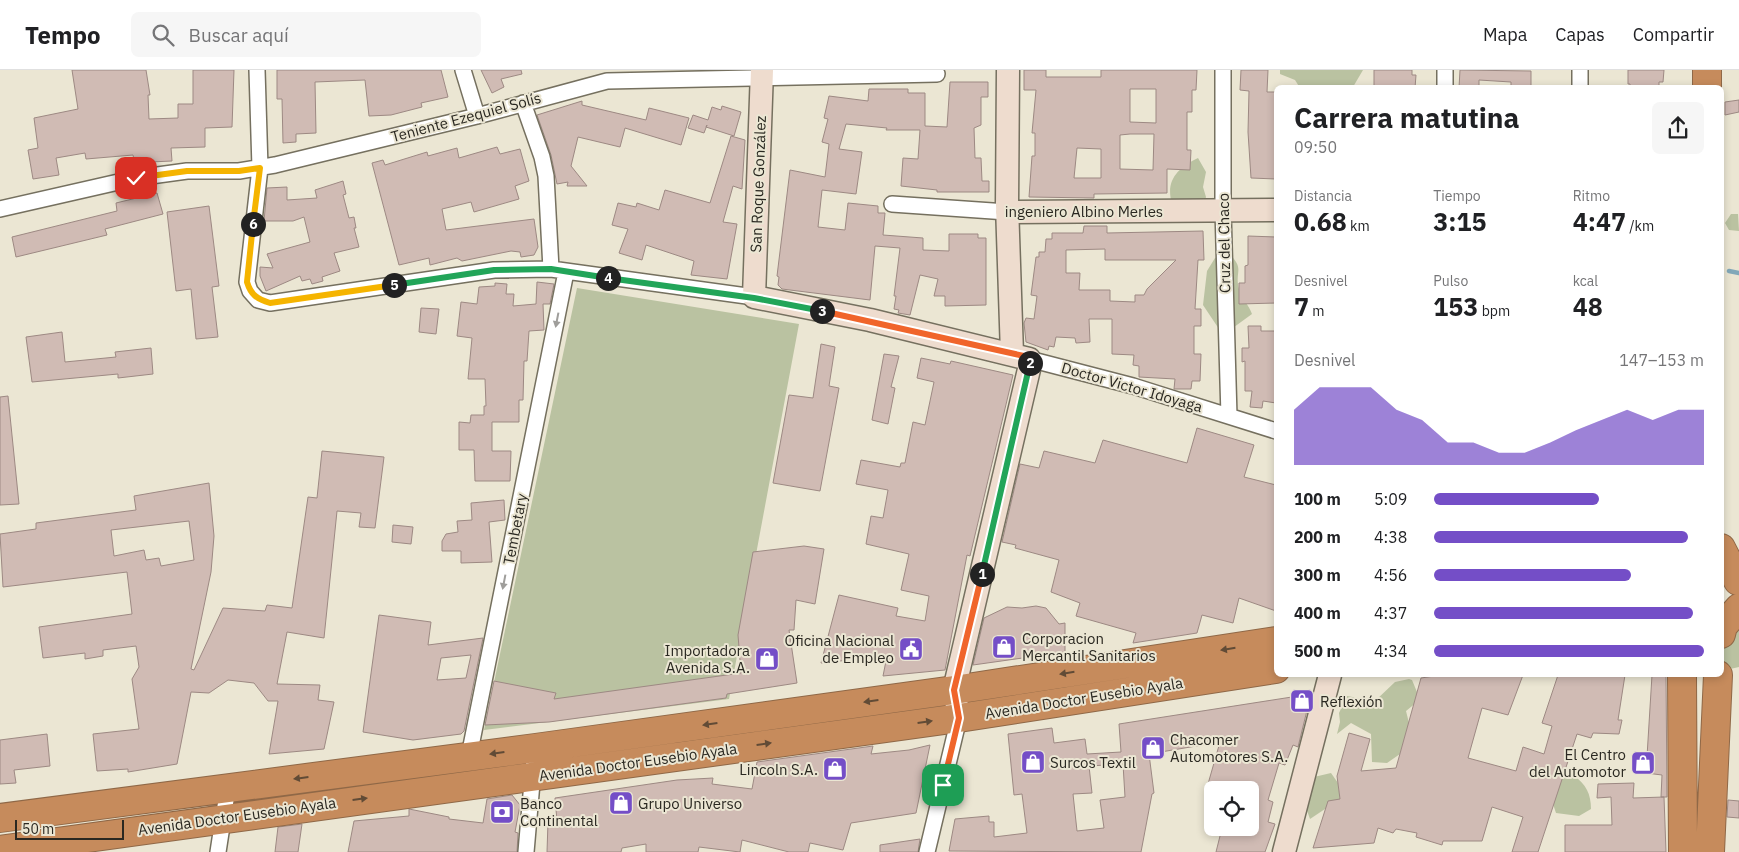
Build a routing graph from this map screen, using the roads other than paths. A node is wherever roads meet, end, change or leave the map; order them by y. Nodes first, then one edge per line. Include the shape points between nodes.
1 (257, 70) edge
2 (463, 70) edge
3 (1008, 70) edge
4 (1223, 70) edge
5 (1445, 70) edge
6 (1580, 70) edge
7 (1692, 70) edge
8 (1707, 70) edge
9 (938, 74) dead end
10 (762, 75) edge
11 (1445, 85) edge
12 (1580, 85) edge
13 (1692, 85) edge
14 (1707, 85) edge
15 (523, 103) junction
16 (476, 116) junction
17 (260, 168) junction
18 (892, 204) dead end
19 (0, 209) edge
20 (1223, 210) junction
21 (1274, 210) edge
22 (1007, 212) junction
23 (551, 269) junction
24 (566, 272) junction
25 (754, 298) junction
26 (1021, 356) junction
27 (1228, 416) junction
28 (1274, 430) edge
29 (1724, 557) edge
30 (1735, 592) edge
31 (1724, 605) edge
32 (1724, 626) edge
33 (1274, 642) edge
34 (1274, 669) edge
35 (1329, 677) edge
36 (1682, 677) edge
37 (1692, 677) edge
38 (1702, 677) edge
39 (1718, 677) edge
40 (954, 690) junction
41 (959, 718) junction
42 (535, 748) junction
43 (469, 757) junction
44 (533, 777) junction
45 (463, 787) junction
46 (228, 788) junction
47 (66, 810) junction
48 (0, 818) edge
49 (223, 818) junction
50 (68, 841) junction
51 (0, 850) edge
52 (218, 852) edge
53 (526, 852) edge
54 (927, 852) edge
55 (1284, 852) edge
56 (1683, 852) edge
57 (1691, 852) edge
58 (1701, 852) edge
59 (1710, 852) edge

1 - 17 street
2 - 16 street
3 - 22 street
4 - 20 street, Cruz del Chaco
5 - 11 street
6 - 12 street
7 - 13 highway
8 - 14 highway
9 - 10 street, Teniente Ezequiel Solís
10 - 15 street, Teniente Ezequiel Solís via 607,81
10 - 25 street, San Roque González
15 - 16 street, Teniente Ezequiel Solís
15 - 23 street via 546,176
16 - 17 street, Teniente Ezequiel Solís
17 - 19 street, Teniente Ezequiel Solís via 187,171 136,178
17 - 23 street, Doctor Victor Idoyaga via 247,272 250,291 258,300 270,303 494,270
18 - 22 street, ingeniero Albino Merles
20 - 21 street, ingeniero Albino Merles
20 - 22 street, ingeniero Albino Merles
20 - 27 street, Cruz del Chaco
22 - 26 street
23 - 24 street, Doctor Victor Idoyaga
24 - 25 street, Doctor Victor Idoyaga
24 -> 43 street, Tembetary
25 - 26 street, Doctor Victor Idoyaga via 870,320
26 - 27 street, Doctor Victor Idoyaga
26 - 40 street via 1028,374
27 - 28 street, Doctor Victor Idoyaga
29 - 30 highway
30 - 31 highway
30 - 32 highway
33 -> 40 highway, Avenida Doctor Eusebio Ayala
34 - 41 highway, Avenida Doctor Eusebio Ayala
35 - 55 street
36 - 56 highway
37 - 57 highway
38 - 58 highway
39 - 59 highway
40 - 41 street
40 -> 42 highway, Avenida Doctor Eusebio Ayala
44 -> 41 highway, Avenida Doctor Eusebio Ayala
41 - 54 street
42 -> 43 highway, Avenida Doctor Eusebio Ayala
42 - 44 street
43 - 45 street, Tembetary
43 -> 46 highway, Avenida Doctor Eusebio Ayala
44 - 45 highway, Avenida Doctor Eusebio Ayala
44 - 53 street
49 -> 45 highway, Avenida Doctor Eusebio Ayala
46 - 47 highway, Avenida Doctor Eusebio Ayala
46 - 49 street
47 - 48 highway, Avenida Doctor Eusebio Ayala
47 - 50 highway
49 - 50 highway, Avenida Doctor Eusebio Ayala
49 - 52 street
50 - 51 highway, Avenida Doctor Eusebio Ayala

